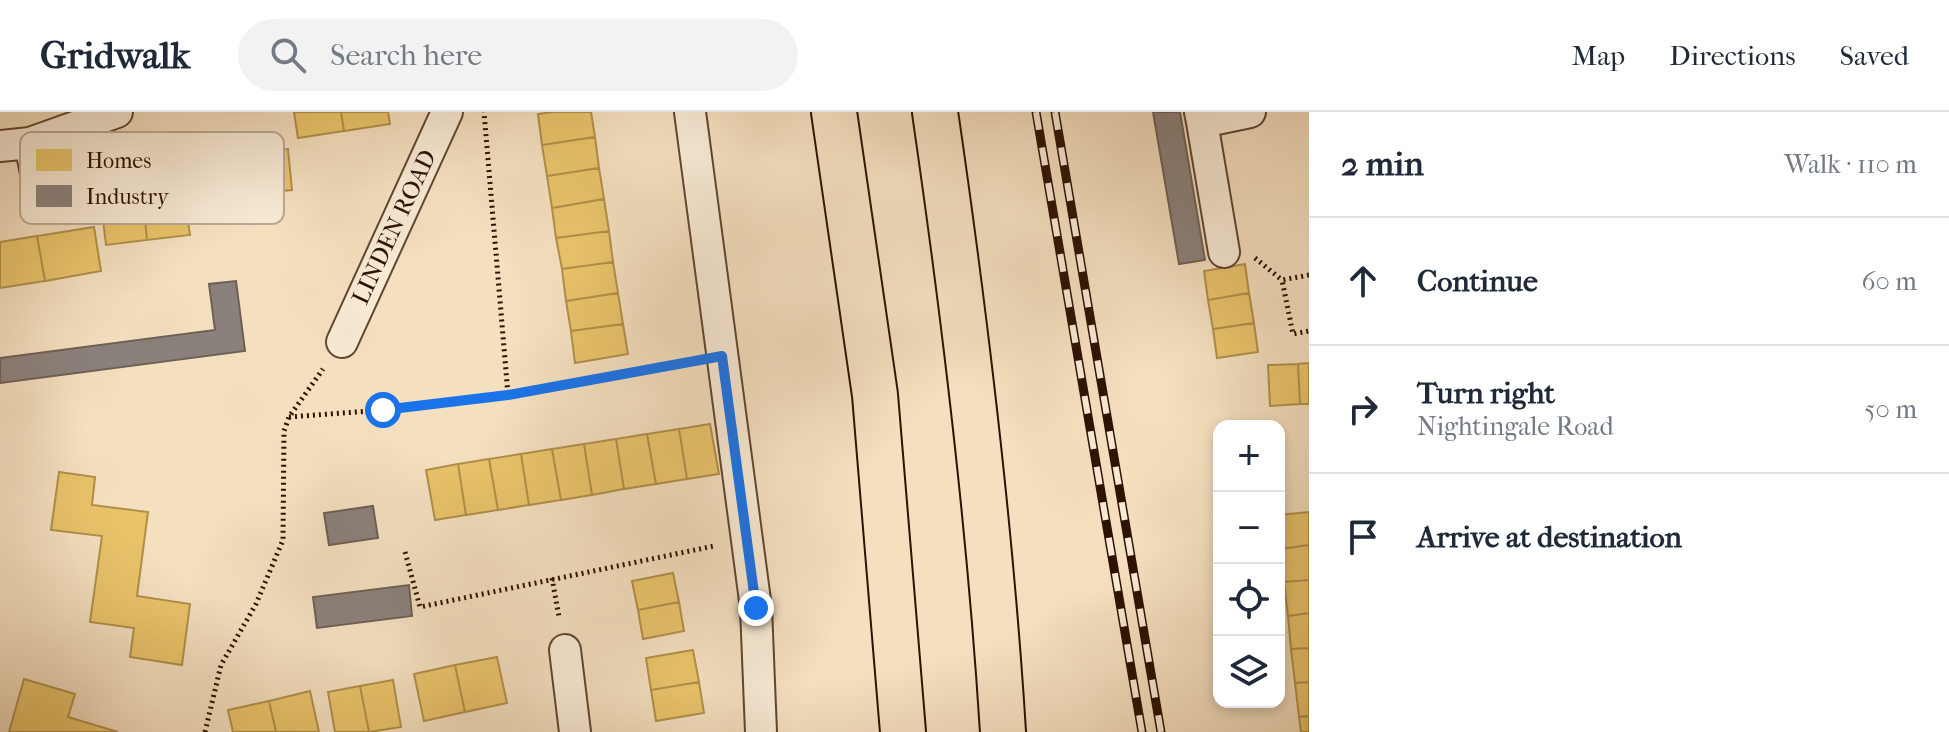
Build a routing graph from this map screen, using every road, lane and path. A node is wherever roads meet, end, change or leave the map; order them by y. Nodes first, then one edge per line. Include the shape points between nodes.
1 (117, 112) edge
2 (447, 112) edge
3 (484, 112) edge
4 (690, 112) edge
5 (834, 112) edge
6 (935, 112) edge
7 (1250, 112) edge
8 (1201, 117) edge
9 (61, 132) edge
10 (20, 144) edge
11 (0, 146) edge
12 (1224, 252) dead end
13 (1309, 275) edge
14 (1309, 331) edge
15 (342, 342) joint
16 (722, 356) junction
17 (508, 395) junction
18 (289, 417) junction
19 (746, 539) junction
20 (405, 552) dead end
21 (565, 650) dead end
22 (205, 732) edge
23 (575, 732) edge
24 (761, 732) edge
25 (903, 732) edge
26 (1003, 732) edge

1 - 9 street
2 - 15 street, LINDEN ROAD
3 - 17 path
4 - 16 street
5 - 25 main road via 875,395
6 - 26 main road via 963,309
7 - 8 street
8 - 12 street
10 - 11 street
13 - 14 path via 1282,280 1293,334
15 - 18 path
16 - 17 path
16 - 19 street
17 - 18 path
18 - 22 path via 284,431 283,540 256,604 221,665
19 - 20 path via 420,607
19 - 24 street via 756,608
21 - 23 street

